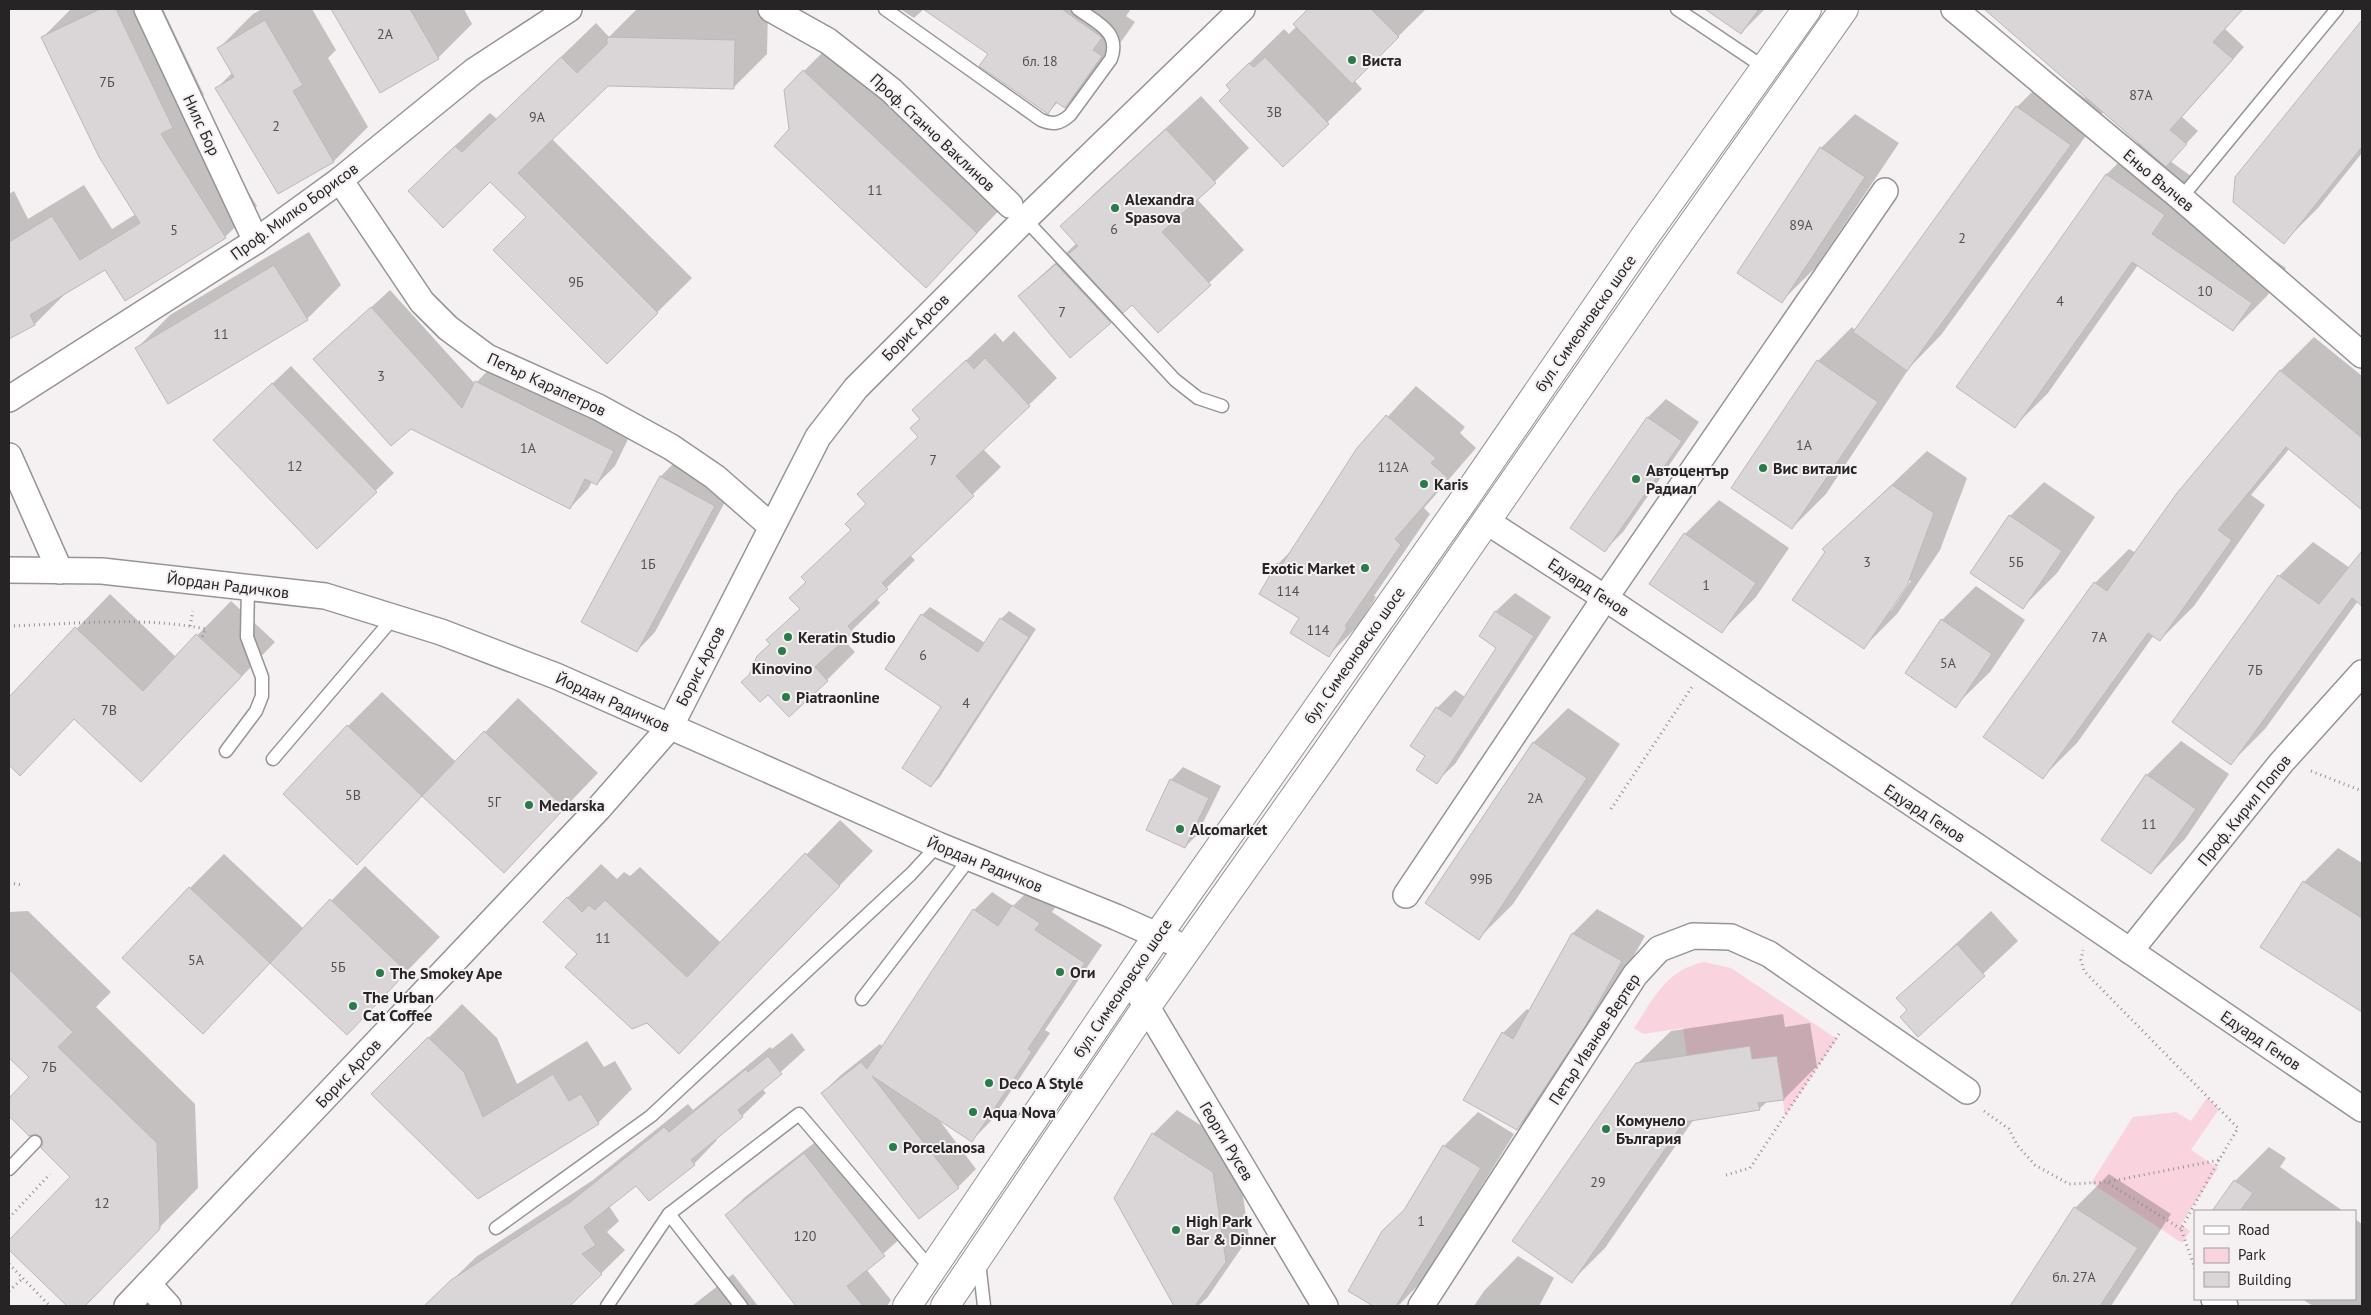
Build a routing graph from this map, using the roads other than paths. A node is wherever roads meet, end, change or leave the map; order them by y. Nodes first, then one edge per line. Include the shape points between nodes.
1 (147, 9) edge
2 (569, 9) edge
3 (885, 9) edge
4 (1078, 9) edge
5 (1242, 9) edge
6 (1677, 9) edge
7 (1808, 9) edge
8 (1844, 9) edge
9 (1954, 9) edge
10 (2337, 9) edge
11 (775, 10) edge
12 (1765, 68) junction
13 (340, 180) junction
14 (1886, 192) dead end
15 (2181, 198) junction
16 (1017, 212) junction
17 (256, 241) junction
18 (2362, 355) edge
19 (9, 399) edge
20 (1222, 406) dead end
21 (9, 456) edge
22 (1486, 520) junction
23 (771, 526) junction
24 (9, 570) edge
25 (60, 571) junction
26 (248, 587) junction
27 (1605, 598) junction
28 (394, 617) junction
29 (2362, 673) edge
30 (670, 727) junction
31 (226, 751) dead end
32 (273, 759) dead end
33 (938, 845) junction
34 (970, 858) junction
35 (1406, 895) dead end
36 (1158, 935) junction
37 (1188, 949) junction
38 (2130, 951) junction
39 (1129, 977) junction
40 (862, 999) dead end
41 (1147, 1006) junction
42 (1967, 1091) road end
43 (2362, 1109) edge
44 (35, 1142) dead end
45 (9, 1169) edge
46 (669, 1214) junction
47 (496, 1228) dead end
48 (978, 1256) junction
49 (932, 1270) junction
50 (148, 1284) junction
51 (127, 1306) edge
52 (168, 1306) edge
53 (607, 1306) edge
54 (741, 1306) edge
55 (906, 1306) edge
56 (945, 1306) edge
57 (984, 1306) edge
58 (1325, 1306) edge
59 (1422, 1306) edge

1 - 17 street, Нилс Бор
2 - 13 street, Проф. Милко Борисов via 474,71
3 - 4 lane via 1051,124 1070,116 1115,49 1113,38 1106,29
5 - 16 street, Борис Арсов
6 - 12 lane
7 - 12 main road, бул. Симеоновско шосе
8 - 22 main road, бул. Симеоновско шосе
9 - 15 street, Еньо Вълчев
10 - 15 lane
11 - 16 street, Проф. Станчо Ваклинов via 828,40 891,90
12 - 36 main road, бул. Симеоновско шосе
13 - 17 street, Проф. Милко Борисов
13 - 23 street, Петър Карапетров via 422,302 448,328 488,357 598,407 671,447 714,477
14 - 27 street
15 - 18 street, Еньо Вълчев
16 - 20 lane via 1175,380 1198,398
16 - 23 street, Борис Арсов via 856,388 818,437
17 - 19 street, Проф. Милко Борисов
21 - 25 street
22 - 27 street, Едуард Генов
22 - 37 main road, бул. Симеоновско шосе
23 - 30 street, Борис Арсов
24 - 25 street, Йордан Радичков
25 - 26 street, Йордан Радичков via 102,571
26 - 28 street, Йордан Радичков via 325,596
26 - 31 lane via 247,636 262,677 262,696 256,711
27 - 35 street
27 - 38 street, Едуард Генов
28 - 30 street, Йордан Радичков via 556,676
28 - 32 lane
29 - 38 street, Проф. Кирил Попов via 2282,763
30 - 33 street, Йордан Радичков
30 - 50 street, Борис Арсов via 599,808
33 - 34 street, Йордан Радичков
33 - 47 lane via 651,1116
34 - 36 street, Йордан Радичков
34 - 40 lane
36 - 37 street, Йордан Радичков
36 - 39 main road, бул. Симеоновско шосе
37 - 41 main road, бул. Симеоновско шосе
38 - 43 street, Едуард Генов
39 - 41 street, Георги Русев
39 - 49 main road, бул. Симеоновско шосе
41 - 48 main road, бул. Симеоновско шосе
41 - 58 street, Георги Русев
42 - 59 street, Петър Иванов-Вертер via 1769,954 1731,937 1693,936 1659,949 1635,975
44 - 45 lane
46 - 49 lane via 799,1114
46 - 53 lane
46 - 54 lane
48 - 56 main road, бул. Симеоновско шосе
48 - 57 lane
49 - 55 main road, бул. Симеоновско шосе
50 - 51 street, Борис Арсов
50 - 52 street

